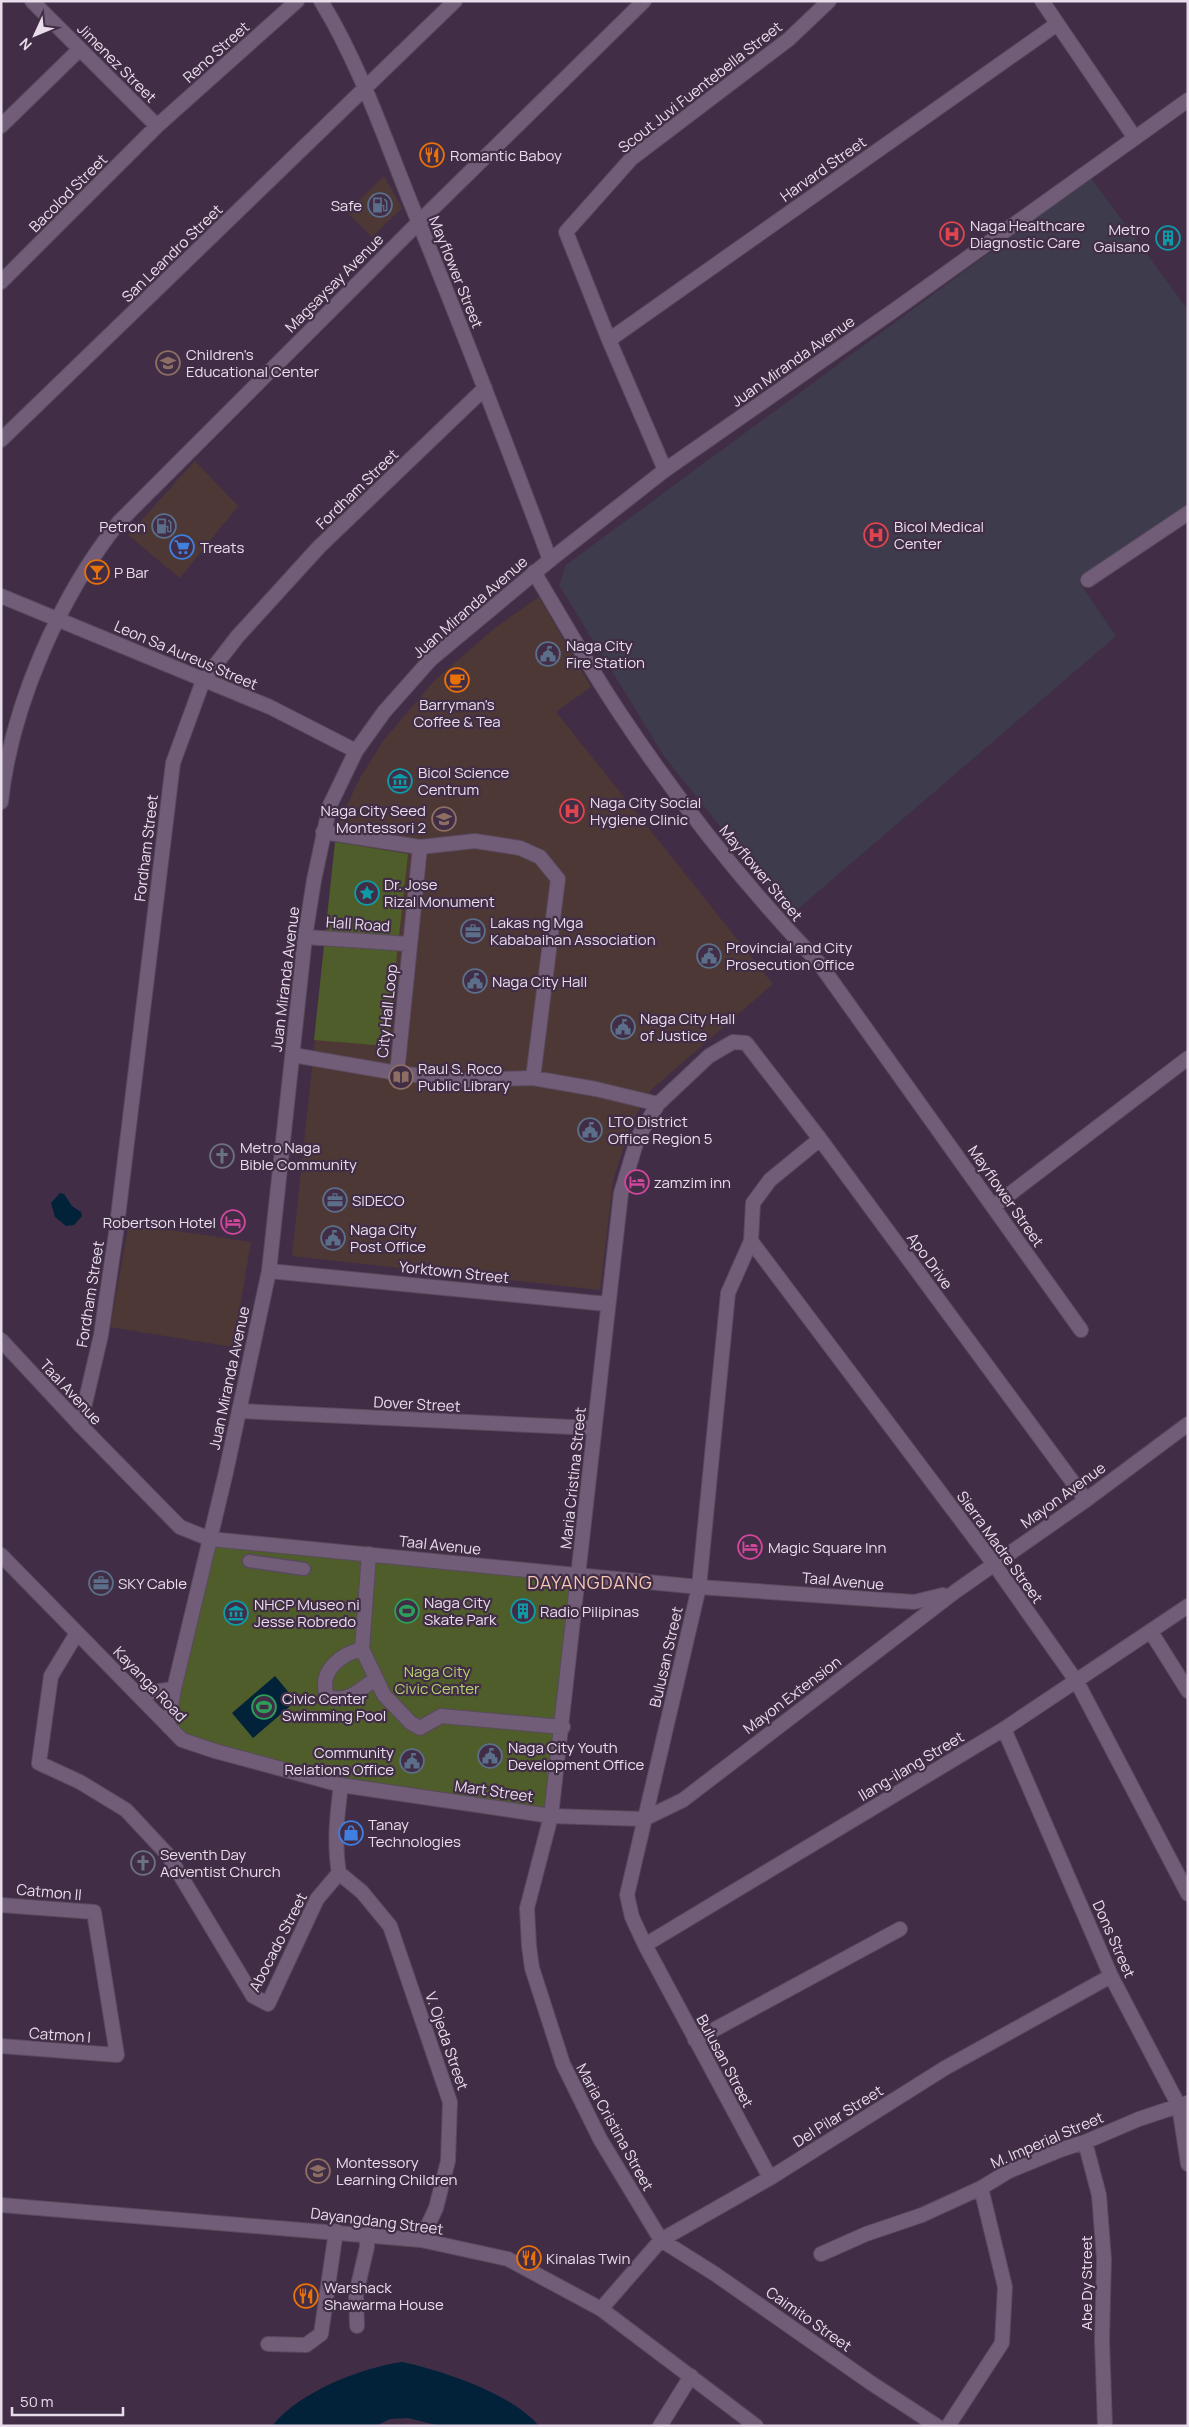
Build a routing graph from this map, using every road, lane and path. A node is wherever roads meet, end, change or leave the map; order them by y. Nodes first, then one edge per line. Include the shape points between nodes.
1 (32, 1) edge
2 (297, 1) edge
3 (321, 1) edge
4 (455, 1) edge
5 (644, 1) edge
6 (829, 1) edge
7 (1042, 1) edge
8 (1056, 24) junction
9 (80, 49) junction
10 (365, 88) junction
11 (1188, 100) edge
12 (1, 126) edge
13 (157, 126) junction
14 (1134, 138) junction
15 (419, 222) junction
16 (1, 282) edge
17 (609, 340) junction
18 (485, 388) junction
19 (1, 440) edge
20 (665, 470) junction
21 (1188, 513) edge
22 (550, 560) junction
23 (534, 572) junction
24 (1088, 580) dead end
25 (1, 596) edge
26 (58, 618) junction
27 (204, 681) junction
28 (356, 751) junction
29 (1, 802) edge
30 (323, 832) junction
31 (420, 846) junction
32 (304, 937) junction
33 (409, 944) junction
34 (746, 1043) joint
35 (292, 1055) junction
36 (1188, 1058) edge
37 (397, 1073) junction
38 (533, 1078) junction
39 (658, 1104) junction
40 (820, 1139) junction
41 (994, 1206) junction
42 (750, 1241) junction
43 (269, 1271) junction
44 (607, 1304) junction
45 (1081, 1330) dead end
46 (1, 1340) edge
47 (239, 1411) junction
48 (1188, 1424) edge
49 (80, 1425) junction
50 (594, 1428) junction
51 (1086, 1500) junction
52 (210, 1539) junction
53 (1, 1554) edge
54 (369, 1554) junction
55 (249, 1561) dead end
56 (994, 1564) junction
57 (304, 1569) dead end
58 (580, 1574) junction
59 (699, 1587) junction
60 (956, 1590) junction
61 (1188, 1606) edge
62 (1151, 1632) junction
63 (77, 1633) junction
64 (362, 1648) junction
65 (375, 1679) junction
66 (1077, 1682) junction
67 (174, 1689) junction
68 (1188, 1691) edge
69 (138, 1694) junction
70 (168, 1726) junction
71 (563, 1727) junction
72 (1004, 1729) junction
73 (340, 1785) junction
74 (551, 1816) junction
75 (644, 1819) junction
76 (339, 1873) junction
77 (1188, 1894) edge
78 (1, 1904) edge
79 (900, 1929) dead end
80 (645, 1945) junction
81 (1111, 1976) junction
82 (695, 2040) junction
83 (1, 2046) edge
84 (117, 2055) joint
85 (1183, 2105) edge
86 (1085, 2142) junction
87 (1188, 2164) edge
88 (770, 2178) junction
89 (981, 2188) junction
90 (1, 2205) edge
91 (336, 2231) junction
92 (367, 2234) junction
93 (421, 2240) junction
94 (661, 2240) junction
95 (821, 2254) dead end
96 (602, 2309) junction
97 (357, 2326) dead end
98 (268, 2344) dead end
99 (691, 2376) junction
100 (660, 2426) edge
101 (756, 2426) edge
102 (938, 2426) edge
103 (948, 2426) edge
104 (1105, 2426) edge

1 - 9 street, Jimenez Street
2 - 13 street, Reno Street
3 - 10 street, Mayflower Street via 339,31
4 - 10 street, San Leandro Street
5 - 15 street, Magsaysay Avenue
6 - 17 street, Scout Juvi Fuentebella Street via 789,39 631,159 566,232
7 - 8 street
8 - 14 street
8 - 17 street, Harvard Street
9 - 12 street
9 - 13 street, Jimenez Street
10 - 15 street, Mayflower Street
10 - 19 street, San Leandro Street
11 - 14 street, Juan Miranda Avenue
13 - 16 street, Bacolod Street
14 - 20 street, Juan Miranda Avenue
15 - 18 street, Mayflower Street
15 - 26 street, Magsaysay Avenue via 119,522 84,572
17 - 20 street, Scout Juvi Fuentebella Street
18 - 22 street, Mayflower Street
18 - 27 street, Fordham Street via 320,547 238,637
20 - 22 street, Juan Miranda Avenue
21 - 24 street
22 - 23 street, Juan Miranda Avenue
23 - 28 street, Juan Miranda Avenue via 431,659 384,712
23 - 41 street, Mayflower Street via 618,711 689,811 783,926 819,963
25 - 26 street, Leon Sa Aureus Street
26 - 27 street, Leon Sa Aureus Street
26 - 29 street, Magsaysay Avenue via 26,696
27 - 28 street, Leon Sa Aureus Street via 270,707
27 - 49 street, Fordham Street via 173,763 116,1232 101,1335
28 - 30 street, Juan Miranda Avenue via 330,805
30 - 31 street
30 - 32 street, Juan Miranda Avenue
31 - 33 street, City Hall Loop
31 - 38 street via 475,841 520,848 540,857 558,879
32 - 33 street, Hall Road
32 - 35 street, Juan Miranda Avenue
33 - 37 street, City Hall Loop
34 - 39 street, Maria Cristina Street via 733,1042 709,1056
34 - 40 street, Apo Drive
35 - 37 street, City Hall Loop
35 - 43 street, Juan Miranda Avenue
36 - 41 street
37 - 38 street via 460,1080
38 - 39 street via 596,1088
39 - 44 street, Maria Cristina Street via 638,1137 621,1193
40 - 42 street, Bulusan Street via 770,1180 753,1203
40 - 51 street, Apo Drive
41 - 45 street, Mayflower Street
42 - 56 street, Sierra Madre Street
42 - 59 street, Bulusan Street via 728,1293
43 - 44 street, Yorktown Street
43 - 47 street, Juan Miranda Avenue
44 - 50 street, Maria Cristina Street
46 - 49 street, Taal Avenue
47 - 50 street, Dover Street
47 - 52 street, Juan Miranda Avenue
48 - 51 street, Mayon Avenue
49 - 52 street, Taal Avenue via 180,1527
50 - 58 street, Maria Cristina Street
51 - 56 street, Mayon Avenue
52 - 54 street, Taal Avenue
52 - 67 street, Juan Miranda Avenue
53 - 63 street, Kayanga Road
54 - 58 street, Taal Avenue
54 - 64 street
55 - 57 street
56 - 60 street, Mayon Avenue
56 - 66 street, Sierra Madre Street
58 - 59 street, Taal Avenue
58 - 71 street, Maria Cristina Street
59 - 60 street, Taal Avenue via 914,1602
59 - 75 street, Bulusan Street
60 - 75 street, Mayon Extension via 683,1800
61 - 62 street, Ilang-ilang Street
62 - 66 street, Ilang-ilang Street
62 - 68 street
63 - 69 street, Kayanga Road
63 - 76 street, Abocado Street via 51,1676 39,1763 80,1782 126,1810 168,1855 253,1996 268,2004 317,1899
64 - 65 street
64 - 65 street via 349,1652 333,1665 326,1675 327,1696 338,1700 346,1698
65 - 71 street via 384,1695 410,1723 420,1728 441,1716
66 - 72 street, Ilang-ilang Street
66 - 77 street, Sierra Madre Street
67 - 69 street
67 - 70 street, Juan Miranda Avenue
69 - 70 street, Kayanga Road
70 - 73 street, Kayanga Road via 182,1740
71 - 74 street, Maria Cristina Street
72 - 80 street, Ilang-ilang Street
72 - 81 street, Dons Street
73 - 74 street, Mart Street
73 - 76 street via 336,1846
74 - 75 street, Mart Street
74 - 94 street, Maria Cristina Street via 527,1908 532,1968 563,2064 600,2139
75 - 80 street, Bulusan Street via 627,1896 632,1917
76 - 93 street, V. Ojeda Street via 362,1892 390,1926 450,2102 448,2161 436,2208
78 - 84 street, Catmon II via 94,1912
79 - 82 street
80 - 82 street, Bulusan Street
81 - 85 street, Dons Street
81 - 88 street, Del Pilar Street via 946,2068
82 - 88 street, Bulusan Street
83 - 84 street, Catmon I
85 - 86 street, M. Imperial Street
85 - 87 street, Dons Street
86 - 89 street, M. Imperial Street via 1009,2171
86 - 104 street, Abe Dy Street via 1100,2195 1104,2259
88 - 94 street, Del Pilar Street
89 - 95 street, M. Imperial Street
89 - 103 street via 1005,2287 1002,2343
90 - 91 street, Dayangdang Street
91 - 92 street, Dayangdang Street
91 - 98 street via 321,2334 306,2345
92 - 93 street, Dayangdang Street
92 - 97 street via 356,2294
93 - 96 street, Dayangdang Street via 508,2259
94 - 96 street, Del Pilar Street
94 - 102 street, Caimito Street
96 - 99 street, Dayangdang Street
99 - 100 street
99 - 101 street, Dayangdang Street

